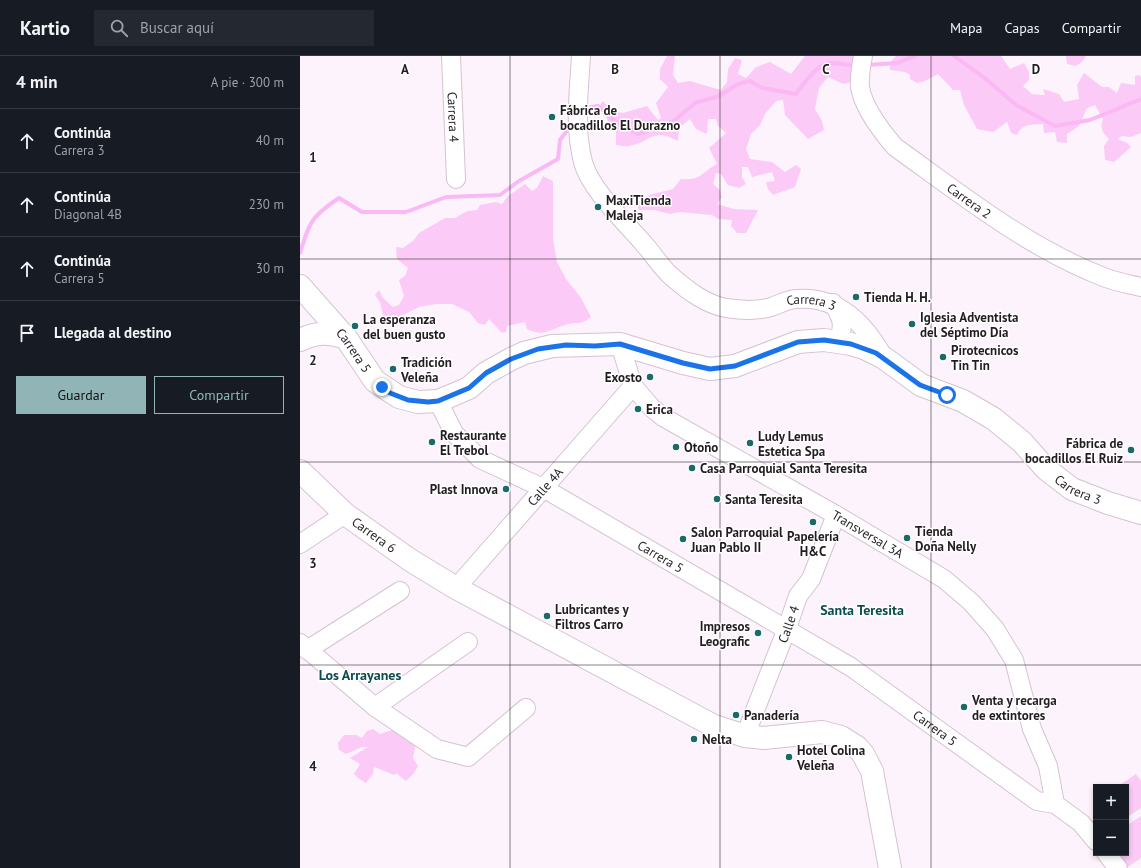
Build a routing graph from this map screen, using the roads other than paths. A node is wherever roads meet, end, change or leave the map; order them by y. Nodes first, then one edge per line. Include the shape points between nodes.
1 (451, 56) edge
2 (581, 56) edge
3 (862, 65) edge
4 (456, 179) dead end
5 (300, 286) edge
6 (1141, 287) edge
7 (833, 303) junction
8 (346, 338) junction
9 (300, 340) edge
10 (838, 341) junction
11 (620, 344) junction
12 (884, 358) junction
13 (633, 386) junction
14 (438, 401) junction
15 (300, 471) edge
16 (545, 489) junction
17 (1141, 513) edge
18 (345, 514) junction
19 (836, 515) junction
20 (300, 544) edge
21 (456, 588) junction
22 (400, 591) dead end
23 (786, 631) junction
24 (468, 642) dead end
25 (304, 646) edge
26 (375, 708) junction
27 (526, 708) dead end
28 (745, 736) junction
29 (1055, 804) junction
30 (1093, 837) edge
31 (1108, 856) edge
32 (890, 868) edge
33 (1118, 868) edge

1 - 4 street, Carrera 4
2 - 7 street, Carrera 3 via 578,120 587,174 671,276 695,295 716,305 760,309 797,299
3 - 6 street, Carrera 2 via 860,89 882,133 895,147 1010,230 1106,278
5 - 8 main road, Carrera 5
7 - 10 street via 842,323
7 - 12 street, Carrera 3 via 860,324 874,340
8 - 9 main road via 319,333
8 - 14 main road, Carrera 5 via 375,381 390,393 408,400
10 - 11 main road via 798,342 735,366 710,369
10 - 12 main road via 864,348
11 - 13 street, Transversal 3A
11 - 14 main road via 566,345 524,353 498,365 459,393
12 - 17 main road, Carrera 3 via 920,385 963,402 994,419 1022,442 1046,469 1072,489
13 - 16 street, Calle 4A
13 - 19 street, Transversal 3A via 652,408 674,424
14 - 16 street, Carrera 5 via 454,433 480,459
15 - 18 main road, Carrera 6
16 - 21 street, Calle 4A
16 - 23 street, Carrera 5
18 - 20 street
18 - 21 main road, Carrera 6 via 410,560
19 - 23 street, Calle 4 via 811,579 798,596
19 - 29 street, Transversal 3A via 944,579 971,602 995,629 1014,660 1032,729 1048,766
21 - 28 main road, Carrera 6 via 714,726
22 - 25 street
23 - 28 street, Calle 4
23 - 29 street, Carrera 5 via 851,667 1037,800
24 - 26 street
25 - 26 street
26 - 27 street via 437,749 468,757
28 - 32 main road, Carrera 6 via 777,738 822,732 841,737 857,747 872,771
29 - 30 street via 1081,823
31 - 33 street

